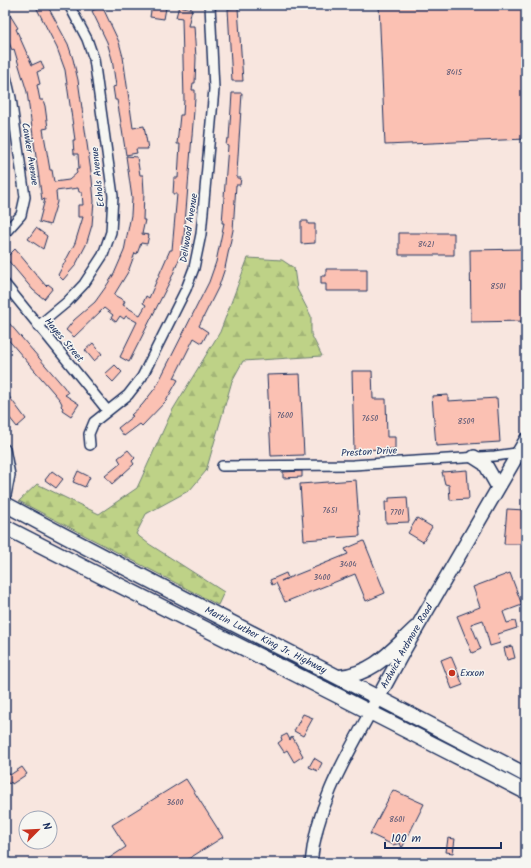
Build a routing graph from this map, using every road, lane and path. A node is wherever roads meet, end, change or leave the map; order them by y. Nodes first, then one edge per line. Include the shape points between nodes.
1 (69, 5) edge
2 (210, 5) edge
3 (5, 72) edge
4 (5, 233) edge
5 (5, 284) edge
6 (38, 326) junction
7 (107, 410) junction
8 (526, 440) edge
9 (90, 445) dead end
10 (5, 449) edge
11 (522, 452) edge
12 (474, 457) junction
13 (222, 466) dead end
14 (498, 487) junction
15 (5, 500) edge
16 (5, 504) edge
17 (5, 527) edge
18 (416, 628) junction
19 (340, 677) junction
20 (379, 698) junction
21 (371, 711) junction
22 (526, 776) edge
23 (526, 792) edge
24 (311, 863) edge

1 - 6 street, Echols Avenue via 87,39 94,59 113,209 109,240 98,265 76,294
2 - 7 street, Dellwood Avenue via 214,94 202,234 194,268 139,381 128,395
3 - 4 street, Cawker Avenue via 25,197 21,215
5 - 6 street, Hayes Street
6 - 7 street, Hayes Street
7 - 9 street, Dellwood Avenue via 96,418 92,425 89,434
8 - 11 main road, Ardwick Ardmore Road
10 - 15 street via 10,475
11 - 12 street, Preston Drive
11 - 14 main road, Ardwick Ardmore Road
12 - 13 street, Preston Drive via 353,465
12 - 14 main road via 485,464
14 - 18 main road, Ardwick Ardmore Road
16 - 19 main road, Martin Luther King Jr. Highway via 108,560
17 - 21 main road, Martin Luther King Jr. Highway
18 - 19 main road via 374,667 363,673
18 - 20 main road, Ardwick Ardmore Road
19 - 20 main road, Martin Luther King Jr. Highway
20 - 21 main road, Ardwick Ardmore Road
20 - 22 main road, Martin Luther King Jr. Highway
21 - 23 main road, Martin Luther King Jr. Highway
21 - 24 street, Ardwick Ardmore Road via 321,812

